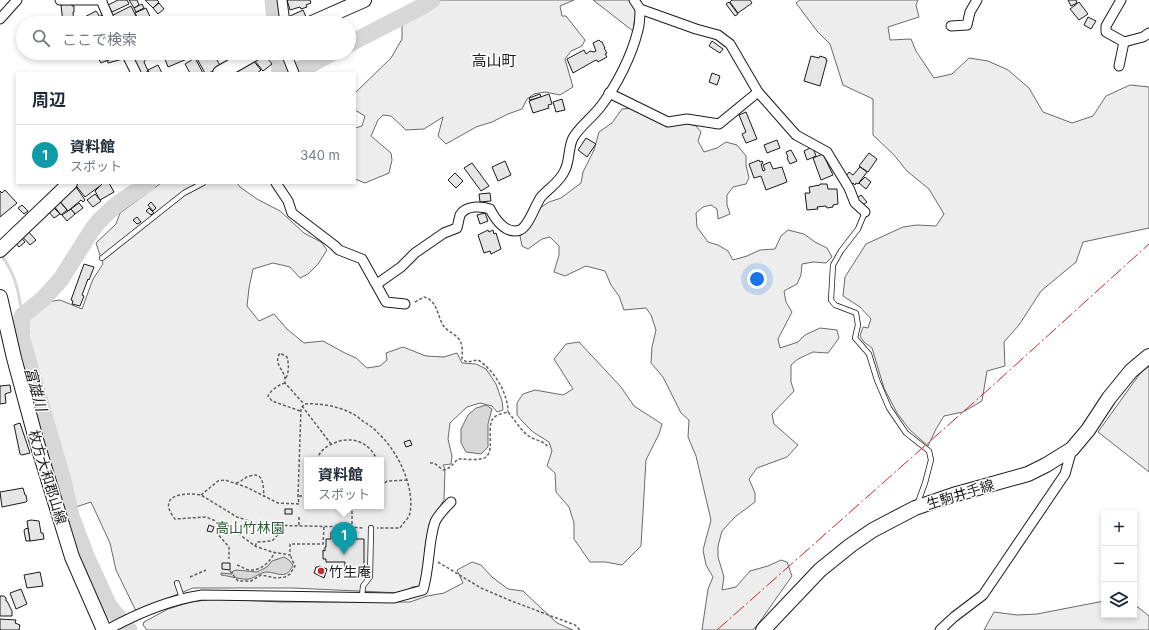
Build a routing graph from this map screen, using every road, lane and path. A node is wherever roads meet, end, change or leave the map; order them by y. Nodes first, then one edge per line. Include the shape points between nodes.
1 (17, 0) edge
2 (60, 0) edge
3 (96, 0) edge
4 (102, 0) edge
5 (282, 0) edge
6 (364, 0) edge
7 (634, 0) edge
8 (977, 0) edge
9 (1121, 0) edge
10 (640, 9) junction
11 (108, 16) edge
12 (284, 16) edge
13 (328, 16) edge
14 (0, 19) edge
15 (951, 26) dead end
16 (1149, 33) edge
17 (1124, 42) junction
18 (130, 60) edge
19 (243, 60) edge
20 (289, 60) edge
21 (1119, 66) dead end
22 (136, 72) edge
23 (222, 72) edge
24 (294, 72) edge
25 (758, 92) junction
26 (609, 93) junction
27 (69, 184) edge
28 (201, 184) edge
29 (277, 184) edge
30 (866, 212) joint
31 (0, 250) edge
32 (102, 258) dead end
33 (377, 284) junction
34 (0, 297) edge
35 (405, 304) joint
36 (1149, 356) edge
37 (286, 378) junction
38 (285, 383) junction
39 (303, 405) junction
40 (300, 411) junction
41 (508, 412) junction
42 (331, 444) junction
43 (549, 448) dead end
44 (1072, 449) junction
45 (319, 457) edge
46 (375, 457) edge
47 (430, 463) dead end
48 (407, 480) junction
49 (235, 483) junction
50 (384, 484) edge
51 (201, 495) junction
52 (298, 496) junction
53 (304, 496) edge
54 (264, 497) junction
55 (451, 502) dead end
56 (915, 508) junction
57 (352, 509) edge
58 (299, 515) dead end
59 (219, 522) junction
60 (286, 525) junction
61 (299, 526) junction
62 (324, 527) junction
63 (352, 528) junction
64 (371, 528) junction
65 (255, 546) junction
66 (275, 552) junction
67 (290, 555) junction
68 (228, 559) dead end
69 (436, 561) dead end
70 (237, 566) dead end
71 (206, 570) dead end
72 (230, 571) dead end
73 (190, 577) dead end
74 (177, 583) dead end
75 (362, 597) junction
76 (182, 598) junction
77 (108, 629) edge
78 (580, 630) edge
79 (763, 630) edge
80 (940, 630) edge

1 - 14 street
2 - 3 street
3 - 4 street
4 - 11 street
5 - 12 street
6 - 13 main road
7 - 10 street
8 - 15 street via 970,12 967,25
9 - 17 street via 1106,26 1106,32
10 - 25 street via 718,35 730,44
10 - 26 street via 633,44 623,70
16 - 17 street
17 - 21 street
18 - 22 street
19 - 23 main road
20 - 24 street
25 - 26 street via 719,124 687,119 668,122
25 - 30 street via 796,135 827,152 855,203
26 - 33 street via 602,105 573,138 562,178 541,197 526,225 520,230 510,230 502,226 490,209 482,206 468,208 461,214 457,228 444,233 415,253
27 - 31 main road
28 - 32 lane via 184,193
29 - 33 street via 288,201 292,213 339,250 362,260
30 - 56 lane via 833,265 831,300 835,305 856,313 858,325 855,338 868,354 889,408 906,433 929,452 931,460
33 - 35 street via 386,302
34 - 77 main road, 枚方大和郡山線 via 29,415 72,557
35 - 41 path via 424,297 434,304 443,325 461,343 462,359 467,362 478,360 493,375 506,398
36 - 44 main road, 生駒井手線 via 1131,371
37 - 37 path via 289,364 287,357 280,353 277,363
37 - 38 path
38 - 39 path
38 - 40 path via 268,396 272,401
39 - 40 path
39 - 42 path
39 - 48 path via 336,408 352,413 379,433 391,447
40 - 52 path
41 - 43 path via 522,430
41 - 47 path via 491,420 490,452 486,457 458,459 451,467 443,470
42 - 45 path via 324,448
42 - 46 path via 342,439 353,440 363,443
44 - 56 main road, 生駒井手線 via 1028,474
44 - 80 street via 1065,474 983,595
48 - 50 path via 387,481
48 - 64 path via 411,501 410,514 400,528
49 - 51 path via 218,480
49 - 54 path
49 - 54 path via 250,475 256,475 264,482
51 - 59 path via 173,497 168,503 170,513 175,519 206,518
51 - 60 path via 237,516 262,525
52 - 53 path
52 - 54 path via 299,504 278,503
55 - 75 street via 436,520 423,590 394,598
56 - 79 main road, 生駒井手線 via 872,530 851,545 820,570
57 - 63 path
58 - 61 path
59 - 65 path
59 - 68 path via 216,532 229,547
60 - 61 path
60 - 65 path via 272,541 257,542
61 - 62 path
62 - 63 path
62 - 67 path via 323,544 290,544
63 - 64 path
64 - 75 lane via 370,577 363,586
65 - 66 path
66 - 67 path
66 - 70 path via 270,562 257,570
67 - 72 path via 295,566 285,577 261,575 250,581 238,581
69 - 78 path via 482,588 575,625
71 - 73 path
74 - 76 lane
75 - 76 street via 202,594
76 - 77 street

